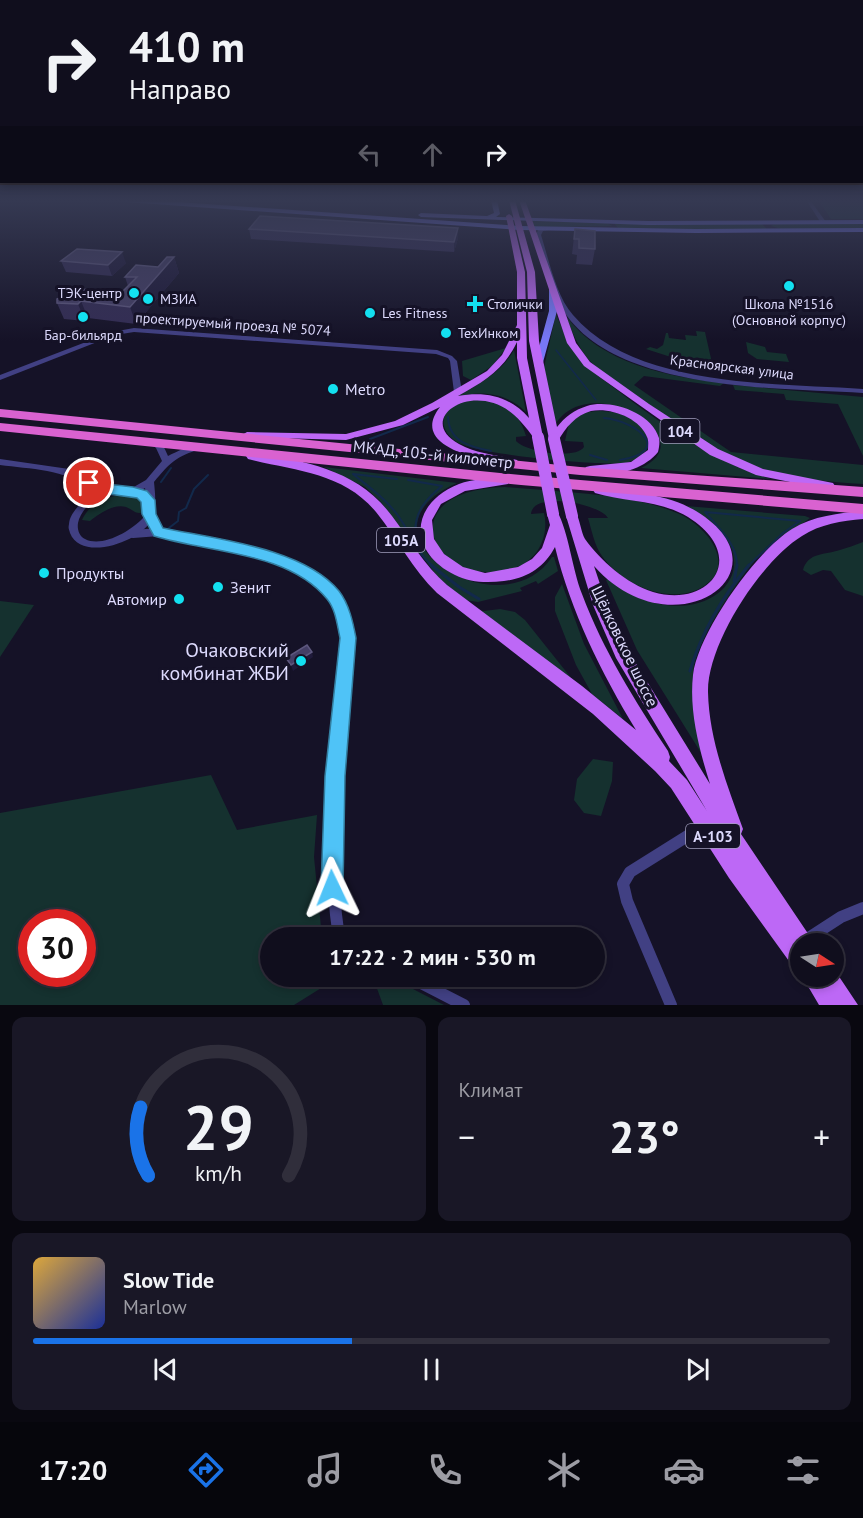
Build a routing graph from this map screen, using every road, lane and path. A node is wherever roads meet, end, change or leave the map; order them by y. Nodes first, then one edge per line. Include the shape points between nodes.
1 (518, 247) edge
2 (523, 247) edge
3 (538, 247) edge
4 (542, 247) edge
5 (552, 291) junction
6 (522, 324) junction
7 (538, 366) junction
8 (0, 378) edge
9 (456, 378) junction
10 (475, 382) junction
11 (863, 391) edge
12 (458, 392) junction
13 (0, 413) edge
14 (0, 427) edge
15 (189, 432) junction
16 (537, 436) junction
17 (554, 439) junction
18 (153, 442) junction
19 (198, 447) junction
20 (221, 449) junction
21 (0, 462) edge
22 (165, 462) junction
23 (522, 465) junction
24 (580, 471) junction
25 (521, 480) junction
26 (150, 483) junction
27 (580, 486) junction
28 (94, 488) junction
29 (120, 491) junction
30 (133, 491) junction
31 (863, 491) edge
32 (148, 500) junction
33 (88, 503) junction
34 (863, 509) edge
35 (149, 514) junction
36 (863, 515) edge
37 (554, 517) junction
38 (163, 533) junction
39 (133, 534) junction
40 (579, 538) junction
41 (681, 786) junction
42 (705, 825) junction
43 (742, 853) junction
44 (863, 908) edge
45 (337, 927) edge
46 (790, 933) edge
47 (793, 933) edge
48 (822, 933) edge
49 (429, 987) edge
50 (820, 987) edge
51 (835, 987) edge
52 (464, 1005) edge
53 (671, 1005) edge
54 (832, 1005) edge
55 (847, 1005) edge

1 - 6 main road, Щёлковское шоссе
2 - 7 main road, Щёлковское шоссе via 531,272
3 - 5 main road
4 - 11 street, Красноярская улица via 573,319 605,346 632,360 688,376
5 - 7 main road via 553,311
5 - 31 main road, 104 via 572,343 587,364 691,438 760,472
6 - 10 main road via 501,363
6 - 16 main road, Щёлковское шоссе via 522,358
7 - 17 main road, Щёлковское шоссе
8 - 9 street, проектируемый проезд № 5074 via 114,333 134,330 437,352 453,361
9 - 10 street
9 - 12 street, проектируемый проезд № 5074
10 - 12 main road
12 - 15 main road via 399,423 346,437
13 - 15 highway, МКАД, 105-й километр
14 - 18 highway, МКАД, 105-й километр
15 - 23 highway, МКАД, 105-й километр
16 - 23 main road via 516,408 494,398 459,399 445,407 438,417 441,435 453,445
16 - 37 main road, Щёлковское шоссе, bridge
17 - 24 main road via 571,414 596,407 625,412 651,430 655,445 643,462
17 - 40 main road, Щёлковское шоссе, bridge
18 - 19 highway, МКАД, 105-й километр
18 - 22 street via 160,447
19 - 20 highway, МКАД, 105-й километр
19 - 22 street
20 - 25 highway, МКАД, 105-й километр
20 - 41 main road, 105A via 321,471 360,490 390,522 431,580 628,732
21 - 28 street via 69,472
22 - 26 street
23 - 24 highway, МКАД, 105-й километр
24 - 31 highway, МКАД, 105-й километр
25 - 27 highway, МКАД, 105-й километр
25 - 37 main road via 471,483 438,499 425,525 429,545 444,563 468,575 496,578 523,572 542,558 552,537
26 - 30 street
26 - 32 street
27 - 34 highway, МКАД, 105-й километр
27 - 40 main road via 670,505 693,515 719,539 726,567 718,585 700,596 662,599 623,584
28 - 29 street
28 - 33 street
29 - 30 street
29 - 33 street
30 - 32 street
32 - 35 street
33 - 39 street via 73,522 78,538 96,545
35 - 38 street
35 - 39 street
36 - 43 main road via 830,519 790,536 772,553 715,634 704,660 701,691 705,727 715,776
37 - 41 main road, Щёлковское шоссе via 584,616 638,720
38 - 39 street
38 - 45 street via 296,565 323,584 340,608 348,638 331,856
40 - 43 main road, Щёлковское шоссе / А-103 via 600,605 621,653
41 - 42 main road, Щёлковское шоссе / А-103
42 - 46 main road, Щёлковское шоссе / А-103
42 - 53 street via 630,872 623,884
43 - 47 main road, Щёлковское шоссе / А-103
44 - 48 street via 841,917
49 - 52 street
50 - 54 main road
51 - 55 main road

